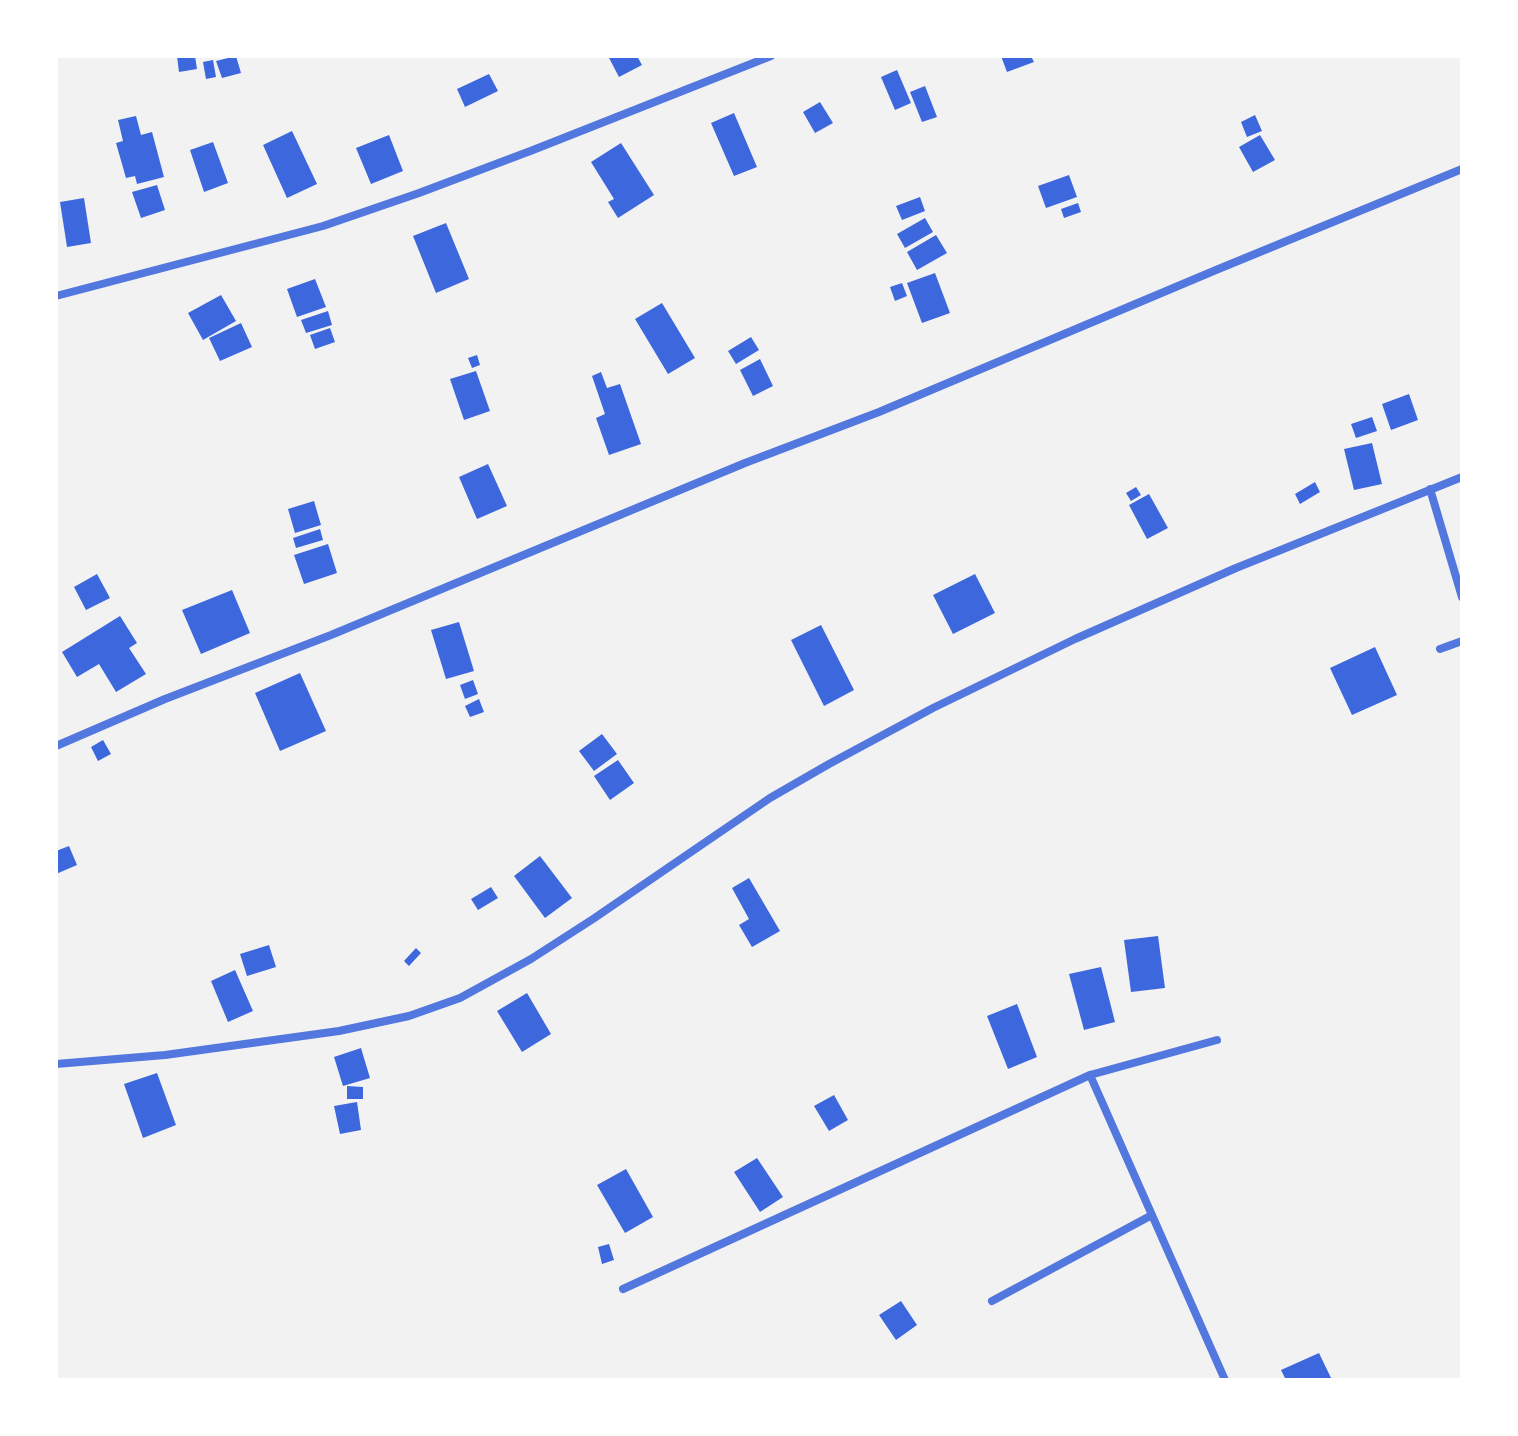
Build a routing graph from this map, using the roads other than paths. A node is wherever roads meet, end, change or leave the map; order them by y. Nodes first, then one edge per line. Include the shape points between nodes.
1 (771, 56) edge
2 (1462, 169) edge
3 (56, 296) edge
4 (1462, 477) edge
5 (1430, 489) junction
6 (1462, 597) edge
7 (1462, 641) edge
8 (1440, 649) dead end
9 (56, 746) edge
10 (1217, 1040) dead end
11 (56, 1064) edge
12 (1090, 1075) junction
13 (1152, 1215) junction
14 (623, 1289) dead end
15 (992, 1301) dead end
16 (1225, 1380) edge

1 - 3 street via 323,226
2 - 9 street
4 - 5 street
5 - 6 street
5 - 11 street via 1101,627 933,708 770,798 593,919 460,998 339,1031
7 - 8 street
10 - 12 street
12 - 13 street
12 - 14 street
13 - 15 street
13 - 16 street

